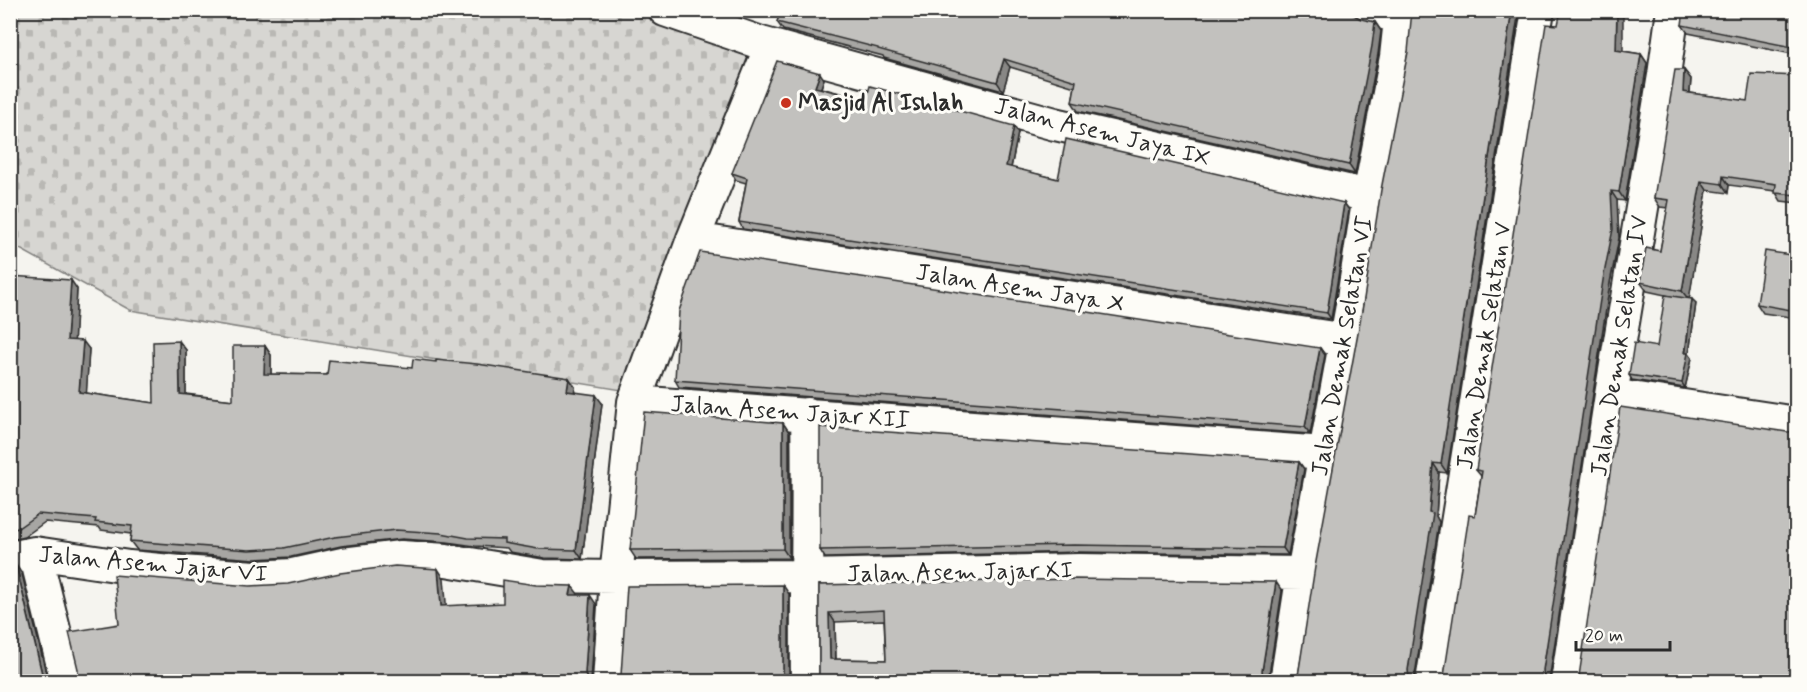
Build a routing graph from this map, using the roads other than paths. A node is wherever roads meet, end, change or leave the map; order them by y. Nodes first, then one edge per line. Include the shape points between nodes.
1 (665, 10) edge
2 (1538, 10) edge
3 (1673, 10) edge
4 (1390, 13) edge
5 (771, 46) junction
6 (1369, 196) junction
7 (693, 239) junction
8 (1346, 340) junction
9 (1611, 395) junction
10 (634, 402) junction
11 (807, 414) junction
12 (1797, 423) edge
13 (1325, 453) junction
14 (23, 556) edge
15 (1303, 573) junction
16 (806, 576) junction
17 (616, 578) junction
18 (67, 681) edge
19 (609, 681) edge
20 (807, 681) edge
21 (1286, 681) edge
22 (1432, 681) edge
23 (1567, 681) edge

1 - 5 street, Jalan Asem Jaya IX
2 - 22 street, Jalan Demak Selatan V
3 - 9 street, Jalan Demak Selatan IV
4 - 6 street, Jalan Demak Selatan VI via 1396,57
5 - 6 street, Jalan Asem Jaya IX via 1056,124
5 - 7 street, Jalan Asem Jajar XII
6 - 8 street, Jalan Demak Selatan VI
7 - 8 street, Jalan Asem Jaya X
7 - 10 street, Jalan Asem Jajar XII
8 - 13 street, Jalan Demak Selatan VI
9 - 12 street
9 - 23 street, Jalan Demak Selatan IV
10 - 11 street, Jalan Asem Jajar XII
10 - 17 street
11 - 13 street, Jalan Asem Jajar XII
11 - 16 street
13 - 15 street, Jalan Demak Selatan VI
14 - 17 street, Jalan Asem Jajar VI via 255,577 401,557 543,576
14 - 18 street
15 - 16 street, Jalan Asem Jajar XI via 1079,570
15 - 21 street, Jalan Demak Selatan VI
16 - 17 street, Jalan Asem Jajar XI
16 - 20 street
17 - 19 street

